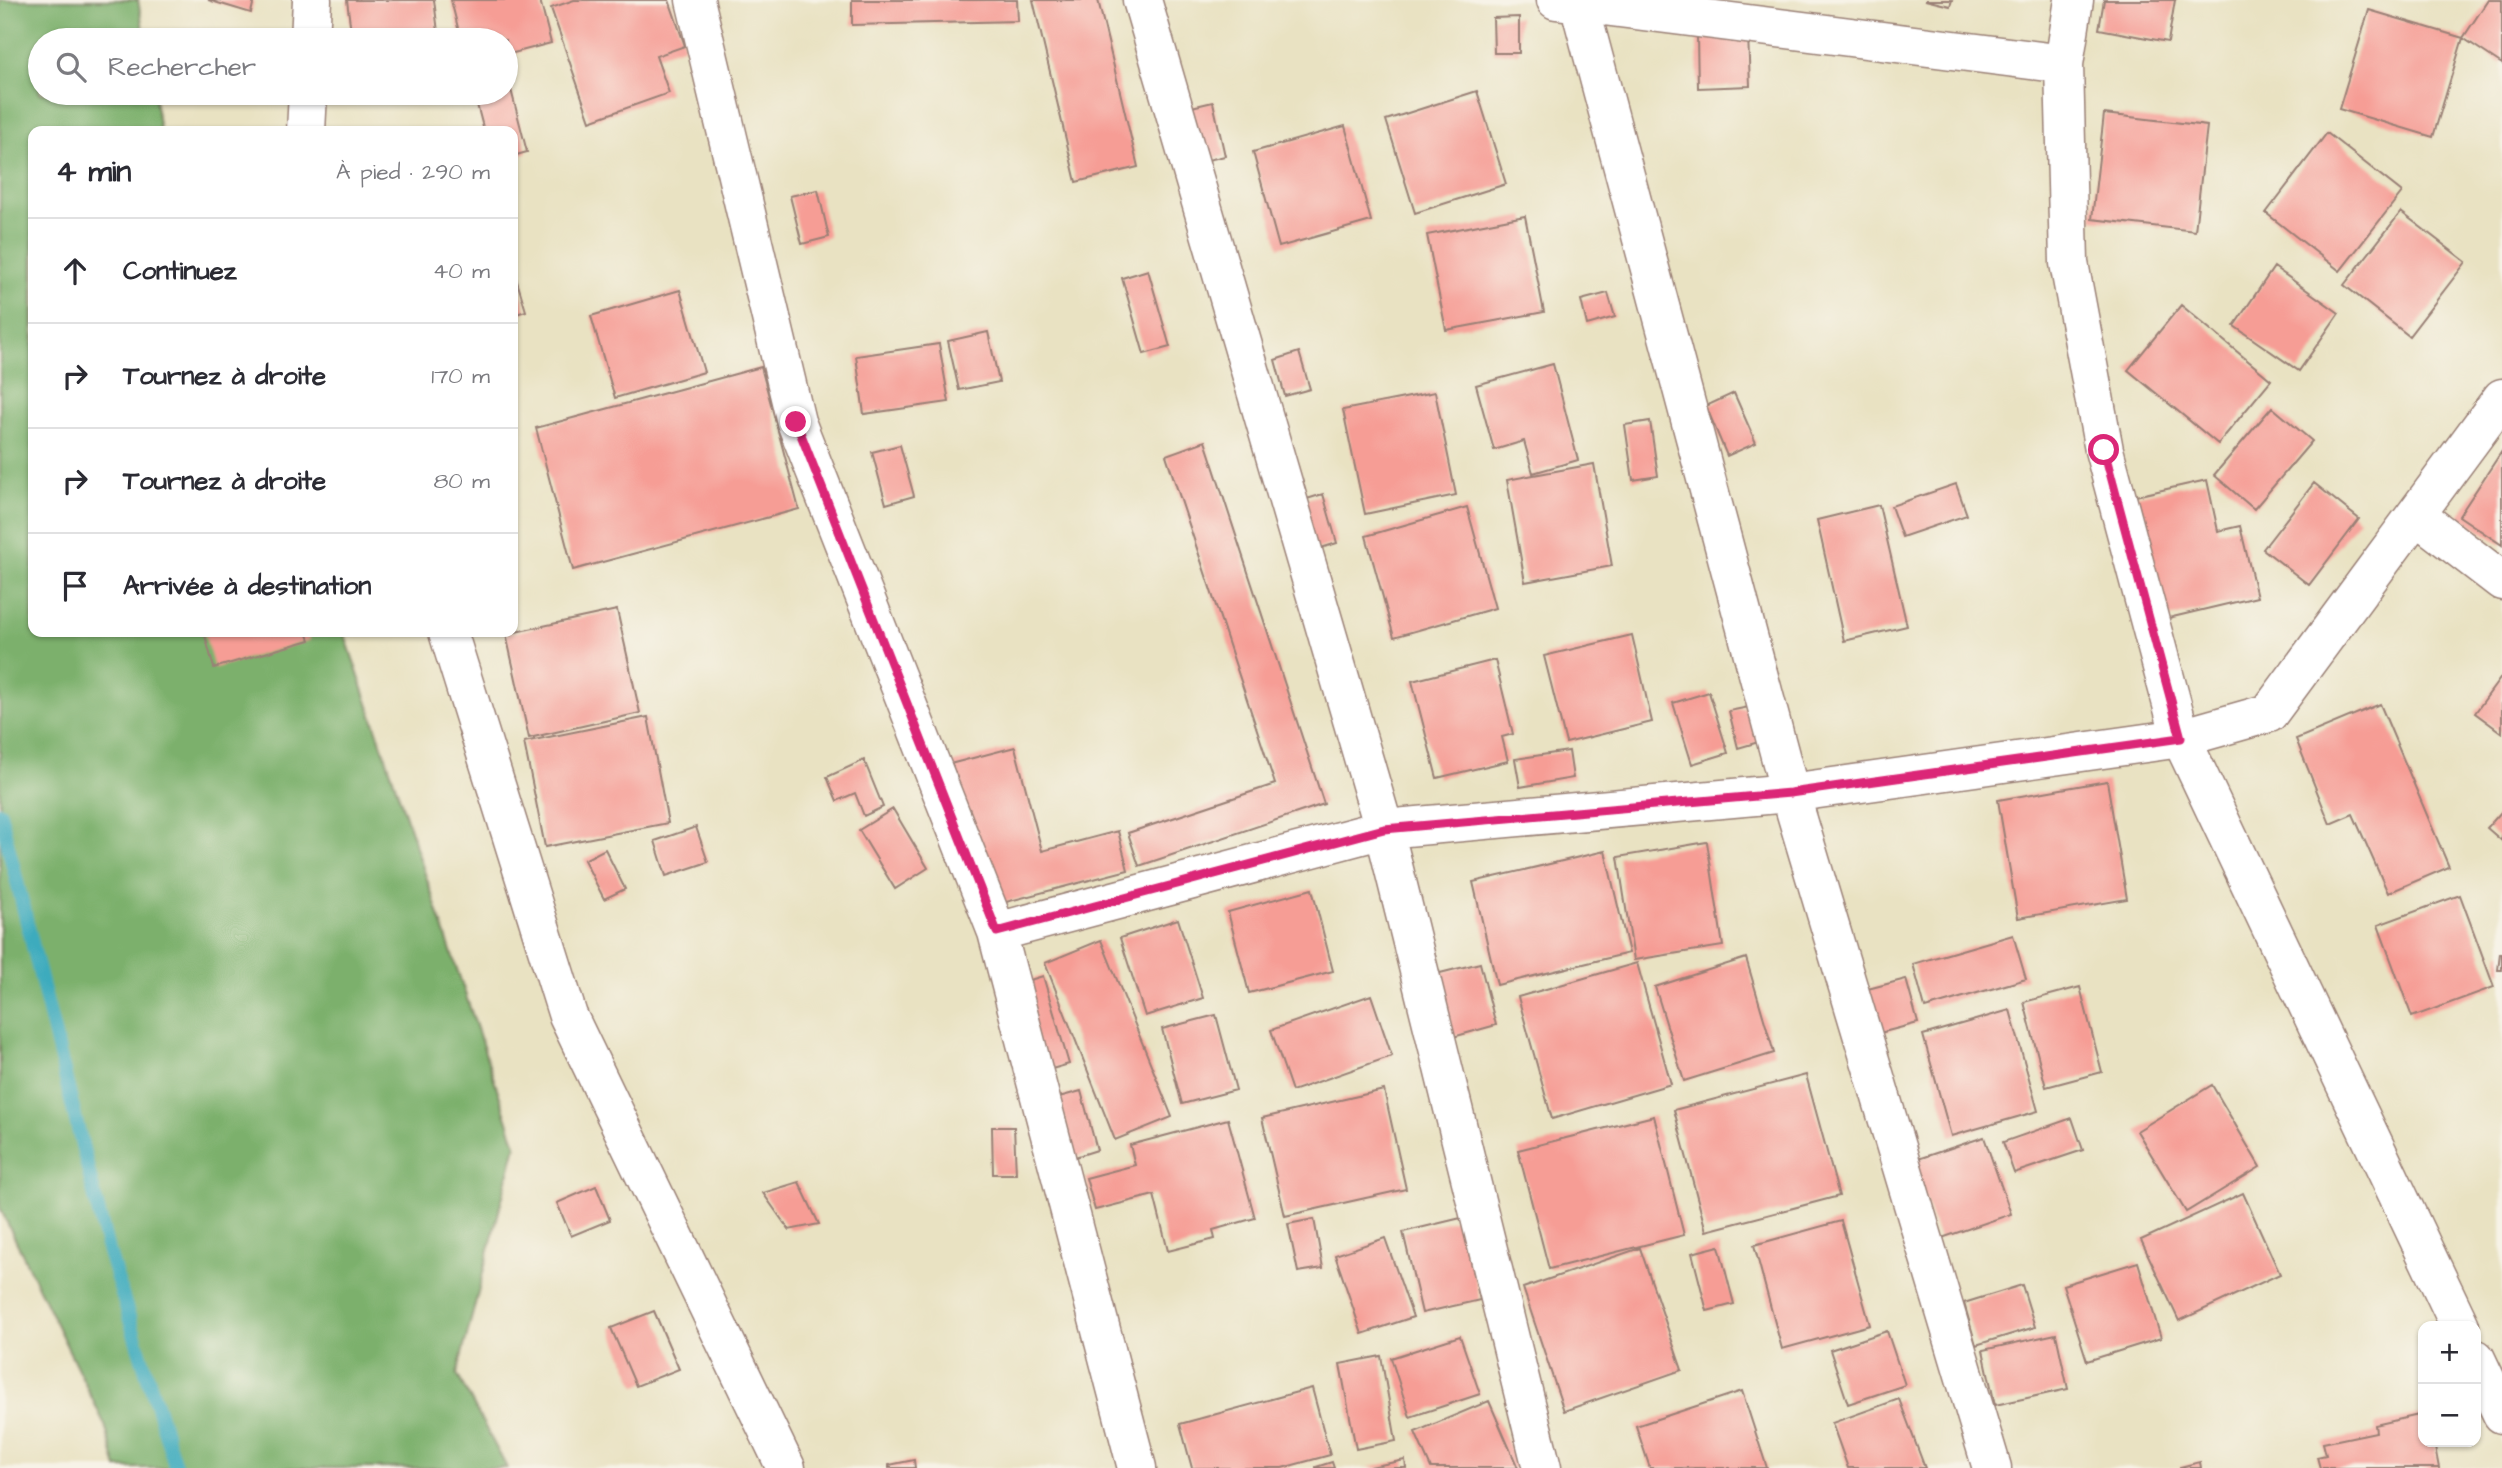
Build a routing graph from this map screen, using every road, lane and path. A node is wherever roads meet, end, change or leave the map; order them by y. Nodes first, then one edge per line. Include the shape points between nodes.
1 (312, 0) edge
2 (695, 0) edge
3 (1142, 0) edge
4 (2074, 0) edge
5 (1566, 2) edge
6 (311, 28) edge
7 (2064, 64) junction
8 (307, 105) edge
9 (306, 126) edge
10 (2502, 398) edge
11 (2416, 515) junction
12 (2502, 581) edge
13 (449, 637) edge
14 (2181, 738) junction
15 (1790, 793) junction
16 (1384, 829) junction
17 (997, 932) junction
18 (2458, 1321) edge
19 (2481, 1370) edge
20 (2502, 1414) edge
21 (786, 1468) edge
22 (1137, 1468) edge
23 (1542, 1468) edge
24 (1993, 1468) edge

1 - 6 street
2 - 17 street via 796,422
3 - 16 street
4 - 7 street
5 - 7 street
5 - 15 street
7 - 14 street via 2069,263 2104,450
8 - 9 street
10 - 11 street
11 - 12 street
11 - 14 street via 2269,713
13 - 21 street via 568,1016
14 - 15 street
14 - 18 street
15 - 16 street
15 - 24 street
16 - 17 street
16 - 23 street
17 - 22 street
19 - 20 street

